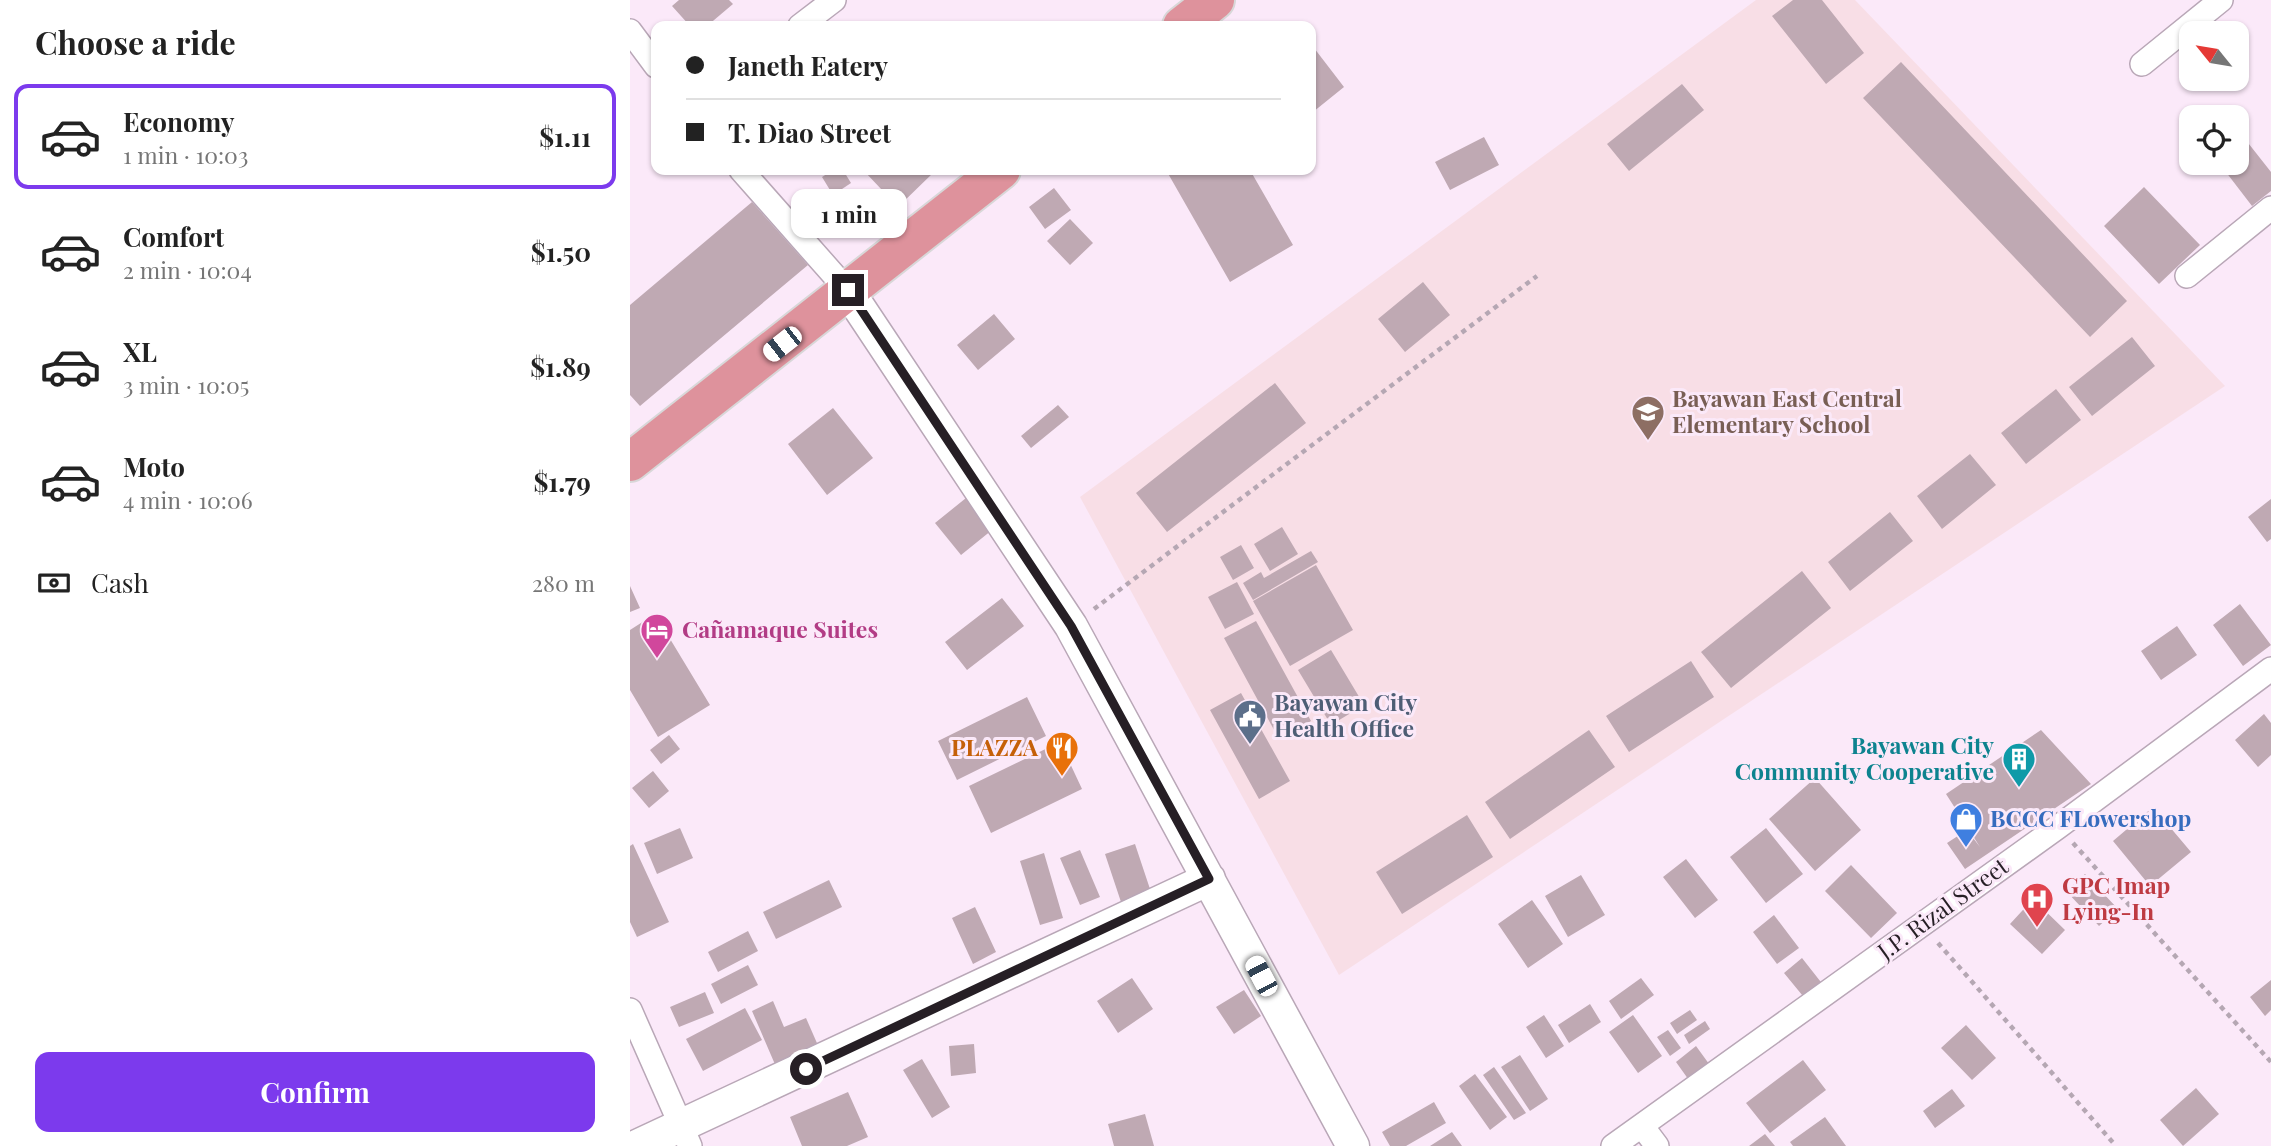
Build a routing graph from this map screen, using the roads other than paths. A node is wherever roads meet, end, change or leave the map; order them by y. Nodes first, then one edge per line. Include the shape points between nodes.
1 (834, 0) edge
2 (1215, 0) edge
3 (2221, 0) edge
4 (807, 21) edge
5 (1188, 21) edge
6 (630, 31) edge
7 (651, 59) edge
8 (2142, 64) dead end
9 (745, 175) edge
10 (994, 175) edge
11 (2271, 208) edge
12 (2187, 276) dead end
13 (848, 290) junction
14 (630, 462) edge
15 (2271, 669) edge
16 (1209, 879) junction
17 (630, 1010) edge
18 (1642, 1126) junction
19 (685, 1137) edge
20 (637, 1146) edge
21 (1353, 1146) edge
22 (1613, 1146) edge
23 (1657, 1146) edge

1 - 4 street
2 - 5 highway
3 - 8 street
6 - 7 street
9 - 13 street
10 - 13 highway
11 - 12 street
13 - 14 highway
13 - 16 street via 1071,626
15 - 18 street, J.P. Rizal Street
16 - 19 street
16 - 21 street
17 - 19 street
18 - 22 street, J.P. Rizal Street
18 - 23 street
19 - 20 street

